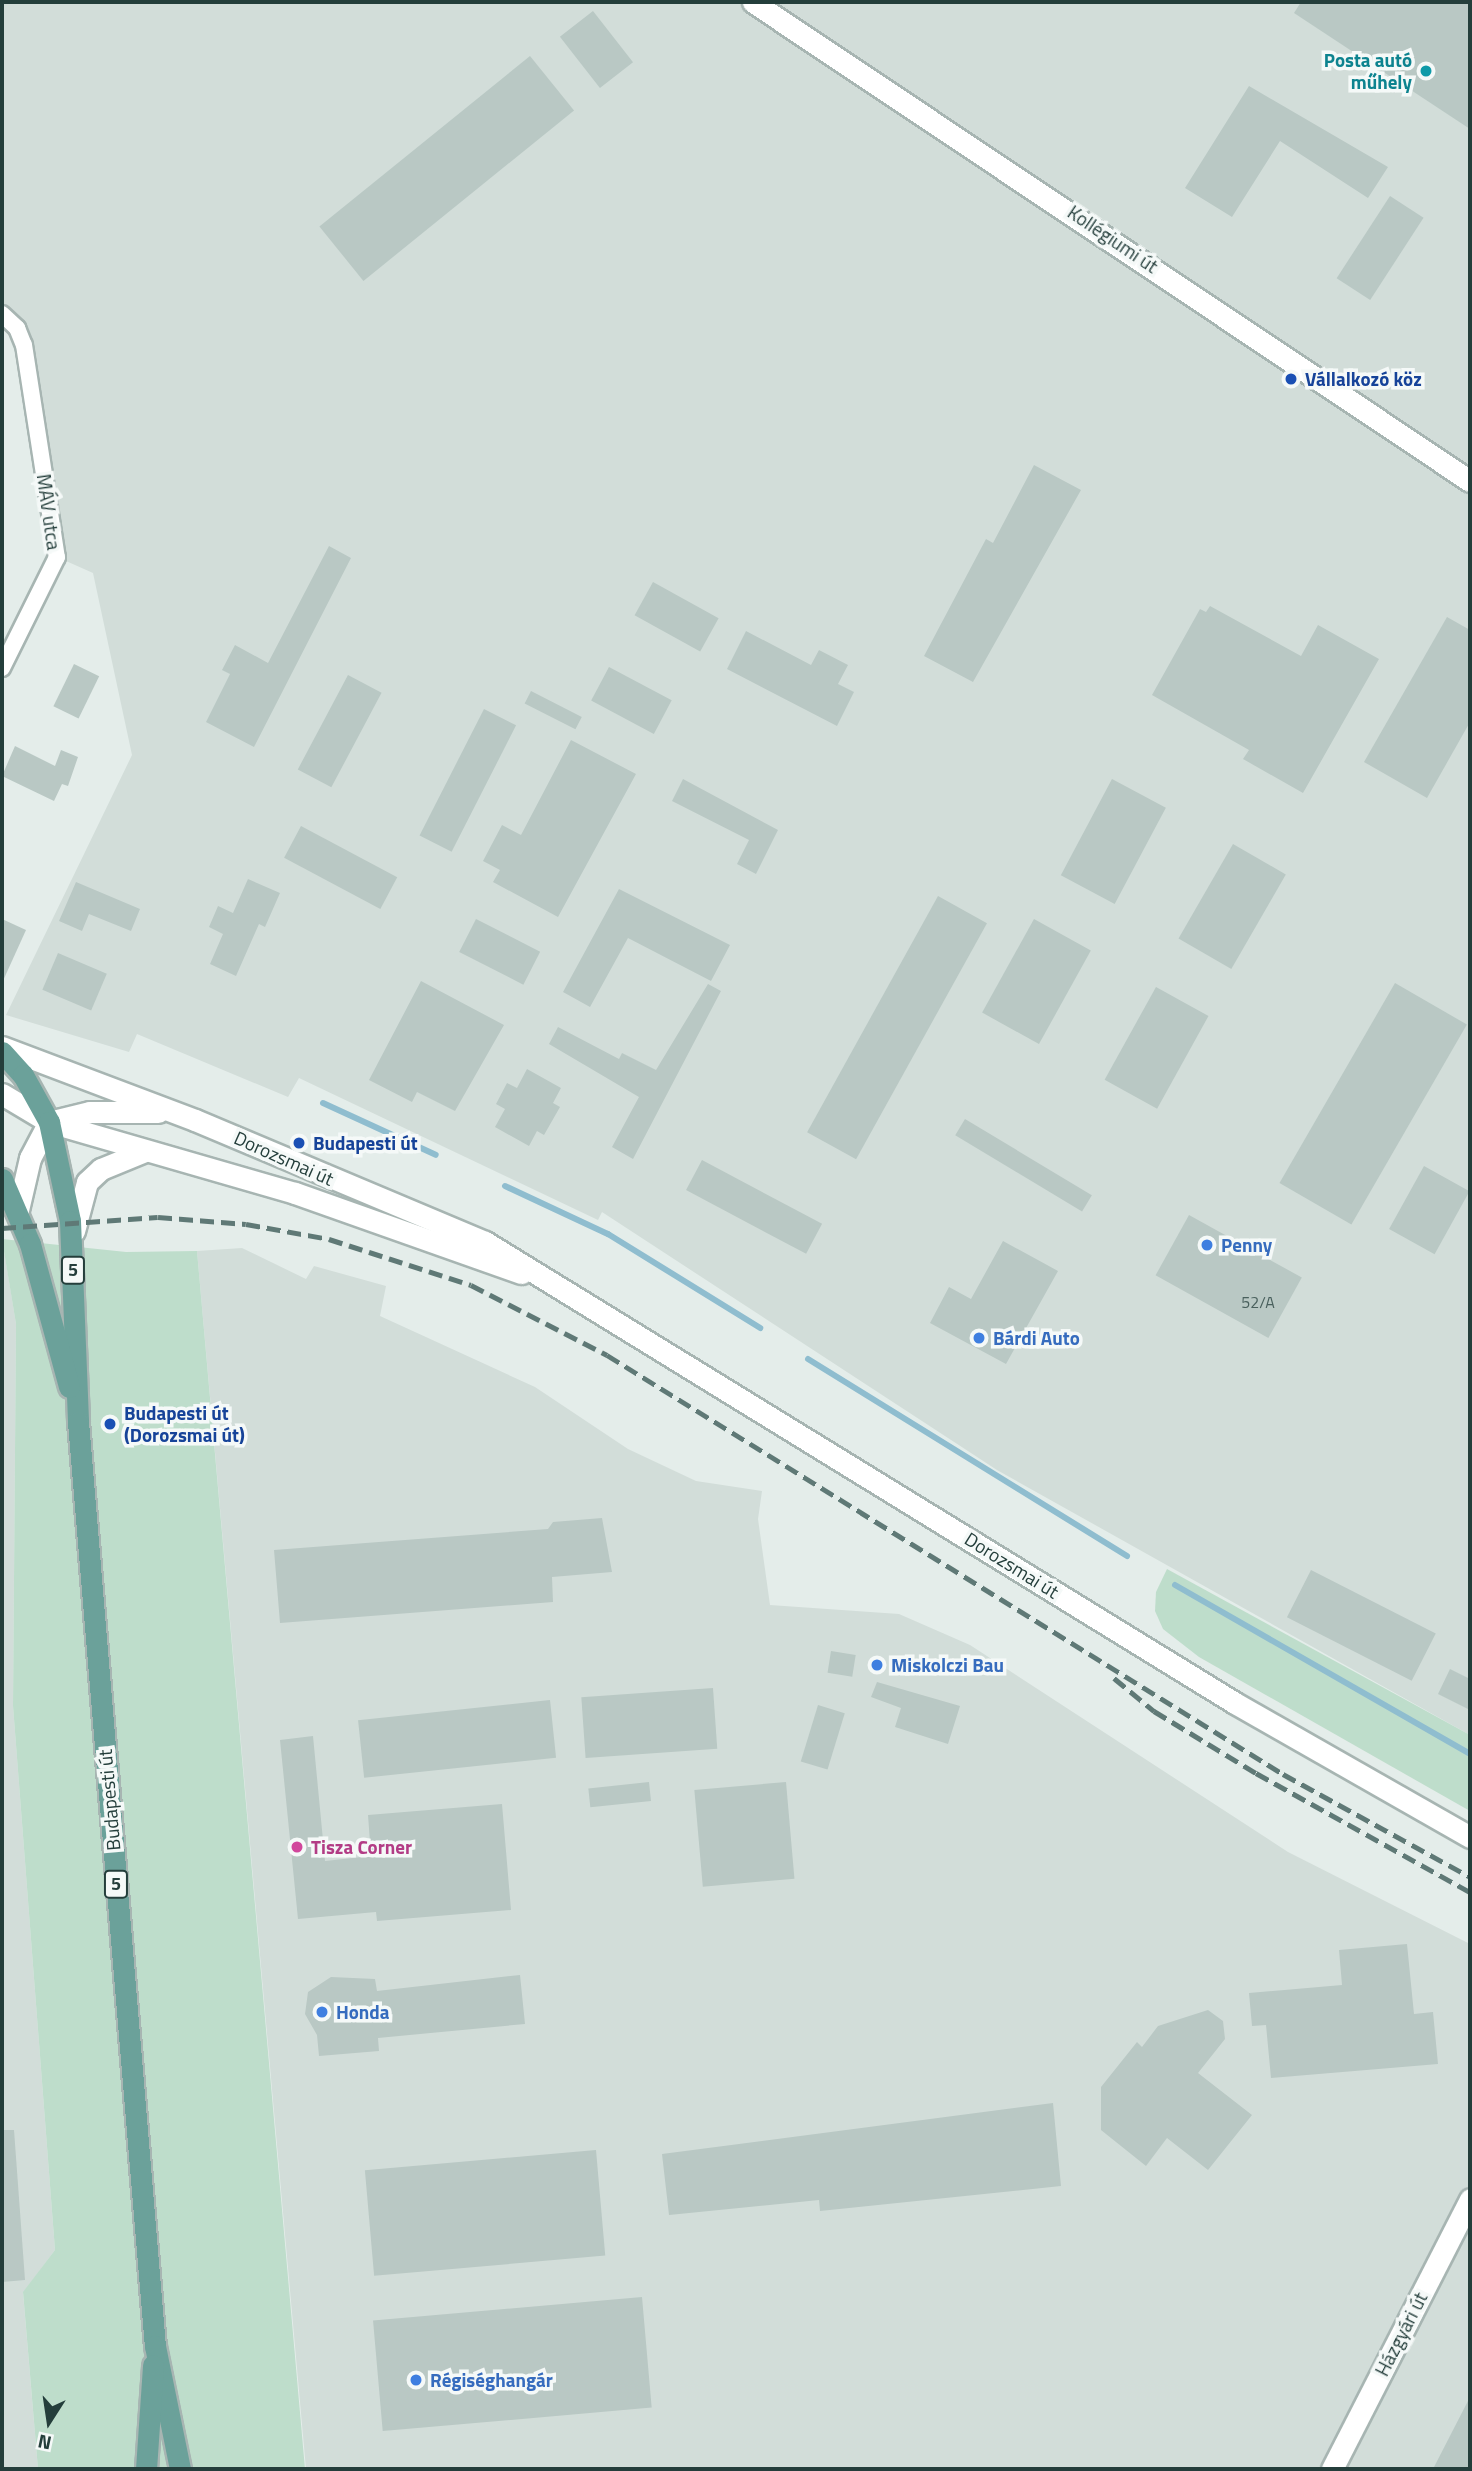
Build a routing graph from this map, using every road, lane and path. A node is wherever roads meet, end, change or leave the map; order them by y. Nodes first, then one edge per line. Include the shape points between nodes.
1 (753, 2) edge
2 (2, 314) edge
3 (1470, 481) edge
4 (2, 668) edge
5 (2, 1049) edge
6 (2, 1094) edge
7 (171, 1111) junction
8 (49, 1122) junction
9 (145, 1151) junction
10 (2, 1180) edge
11 (18, 1210) junction
12 (72, 1243) junction
13 (559, 1285) junction
14 (78, 1422) junction
15 (1470, 1837) edge
16 (1470, 2199) edge
17 (155, 2346) junction
18 (146, 2469) edge
19 (180, 2469) edge
20 (1332, 2469) edge

1 - 3 main road, Kollégiumi út
2 - 4 street, MÁV utca via 17,328 24,345 57,557
5 - 7 main road, Dorozsmai út
5 - 8 main road, Budapesti út / 5 via 23,1075
6 - 8 main road, Dorozsmai út
7 - 8 main road via 90,1112
7 - 13 main road, Dorozsmai út via 485,1242
8 - 9 main road, Dorozsmai út
8 - 11 main road via 30,1158
8 - 12 main road, Budapesti út / 5
9 - 12 main road via 101,1169 87,1182 76,1206
9 - 13 main road, Dorozsmai út via 295,1193
10 - 11 main road, Budapesti út / 5
11 - 14 main road, Budapesti út / 5
12 - 14 main road, Budapesti út / 5
13 - 15 main road, Dorozsmai út via 1235,1703
14 - 17 main road, Budapesti út / 5
16 - 20 main road, Házgyári út
17 - 18 main road, Budapesti út / 5
17 - 19 main road, Budapesti út / 5

